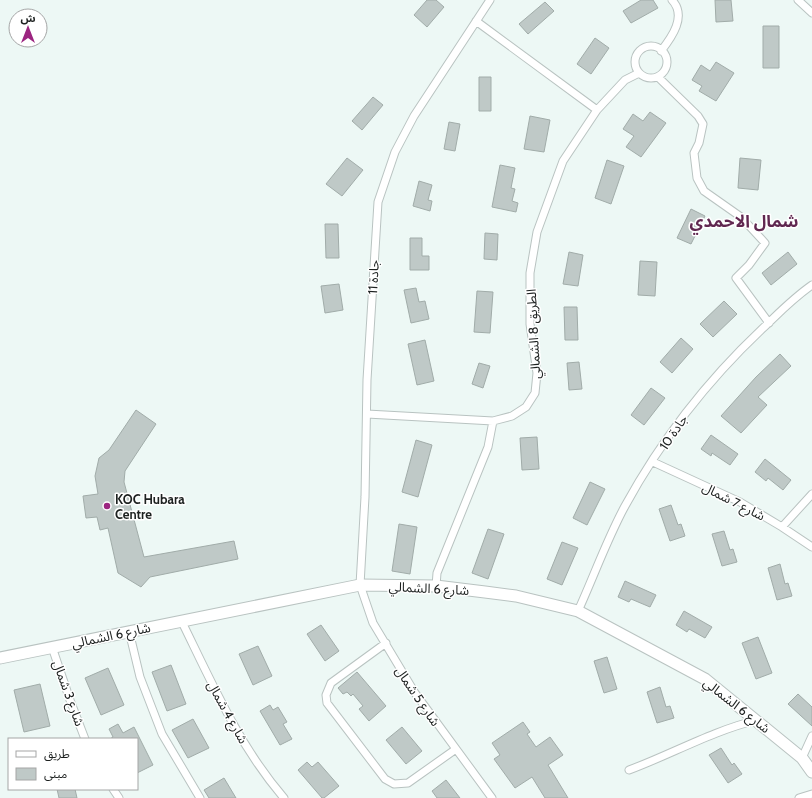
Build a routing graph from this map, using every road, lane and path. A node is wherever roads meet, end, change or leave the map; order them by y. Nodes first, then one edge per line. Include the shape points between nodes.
1 (490, 0) edge
2 (672, 0) edge
3 (798, 0) edge
4 (812, 13) edge
5 (476, 21) junction
6 (661, 51) junction
7 (639, 73) junction
8 (658, 76) junction
9 (597, 110) junction
10 (812, 285) edge
11 (768, 323) junction
12 (367, 414) junction
13 (493, 421) junction
14 (653, 462) junction
15 (812, 494) edge
16 (782, 527) junction
17 (812, 547) edge
18 (360, 585) junction
19 (436, 586) junction
20 (578, 611) junction
21 (181, 620) junction
22 (130, 631) junction
23 (386, 644) junction
24 (52, 647) junction
25 (0, 658) edge
26 (756, 720) junction
27 (812, 736) edge
28 (85, 738) edge
29 (456, 749) junction
30 (802, 758) junction
31 (629, 770) dead end
32 (812, 772) edge
33 (812, 794) edge
34 (200, 798) edge
35 (284, 798) edge
36 (492, 798) edge
37 (799, 798) edge

1 - 5 street, جادة 11
2 - 6 street via 678,17 674,34
3 - 4 street
5 - 9 street
5 - 12 street, جادة 11 via 411,122 395,152 378,202
6 - 7 street via 654,47 646,47 639,51 635,58 635,66
6 - 8 street via 666,57 666,64 664,72
7 - 8 street via 648,78
7 - 9 street, الطريق 8 الشمالي via 625,80
8 - 11 street via 703,124 694,153 697,178 704,191 741,217 765,243 736,278
9 - 13 street, الطريق 8 الشمالي via 564,161 537,232 530,273 530,324 537,373 535,393 526,407 512,416
10 - 11 street, جادة 10 via 793,298
11 - 14 street, جادة 10 via 712,380 682,418
12 - 13 street, الطريق 8 الشمالي
12 - 18 street, جادة 11
13 - 19 street via 488,447 437,573
14 - 16 street, شارع 7 شمال via 740,502
14 - 20 street, جادة 10 via 625,506
15 - 16 street
16 - 17 street, شارع 7 شمال
18 - 19 street, شارع 6 الشمالي
18 - 21 street, شارع 6 الشمالي
18 - 23 street, شارع 5 شمال via 373,623
19 - 20 street, شارع 6 الشمالي via 516,596
20 - 26 street, شارع 6 الشمالي via 705,679
21 - 22 street, شارع 6 الشمالي
21 - 35 street, شارع 4 شمال via 217,695 253,757
22 - 24 street, شارع 6 الشمالي
22 - 34 street via 140,677 162,734
23 - 29 street, شارع 5 شمال via 415,693
23 - 29 street via 331,683 326,695 328,703 385,779 394,784 408,783
24 - 25 street, شارع 6 الشمالي
24 - 28 street, شارع 3 شمال
26 - 30 street, شارع 6 الشمالي
26 - 31 street via 735,725
27 - 30 street
29 - 36 street, شارع 5 شمال
30 - 32 street, شارع 6 الشمالي
33 - 37 street

